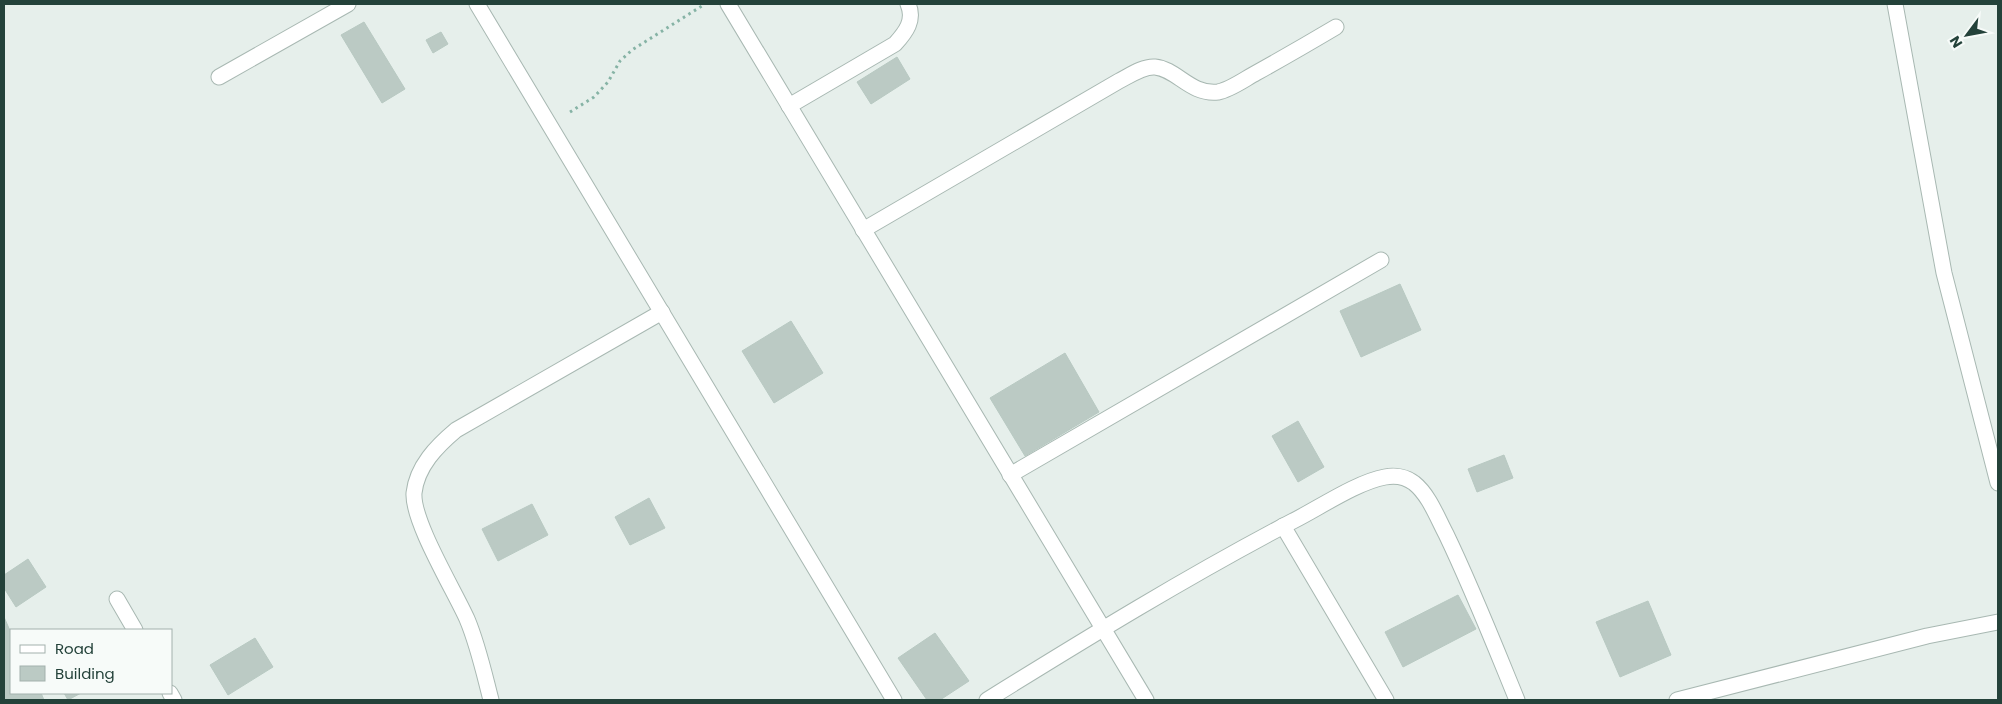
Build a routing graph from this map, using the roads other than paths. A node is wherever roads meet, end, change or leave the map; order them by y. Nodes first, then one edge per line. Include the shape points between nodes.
1 (348, 4) edge
2 (478, 4) edge
3 (728, 4) edge
4 (908, 4) edge
5 (1895, 4) edge
6 (1336, 27) dead end
7 (219, 78) dead end
8 (789, 106) junction
9 (864, 230) junction
10 (1381, 260) dead end
11 (662, 312) junction
12 (1010, 475) junction
13 (1998, 483) edge
14 (1283, 526) junction
15 (117, 599) dead end
16 (1998, 622) edge
17 (134, 629) edge
18 (1102, 629) junction
19 (491, 700) edge
20 (894, 700) edge
21 (987, 700) edge
22 (1146, 700) edge
23 (1386, 700) edge
24 (1517, 700) edge
25 (1677, 700) edge

1 - 7 street
2 - 11 street
3 - 8 street
4 - 8 street via 911,20 905,34 895,44
5 - 13 street via 1944,273
6 - 9 street via 1220,92 1206,92 1154,67 1119,80
8 - 9 street
9 - 12 street
10 - 12 street
11 - 19 street via 456,430 436,447 421,470 414,493 420,524 480,652
11 - 20 street
12 - 18 street
14 - 18 street
14 - 23 street
14 - 24 street via 1361,485 1385,477 1402,477 1413,482 1435,512 1465,573
15 - 17 street
16 - 25 street
18 - 21 street
18 - 22 street

